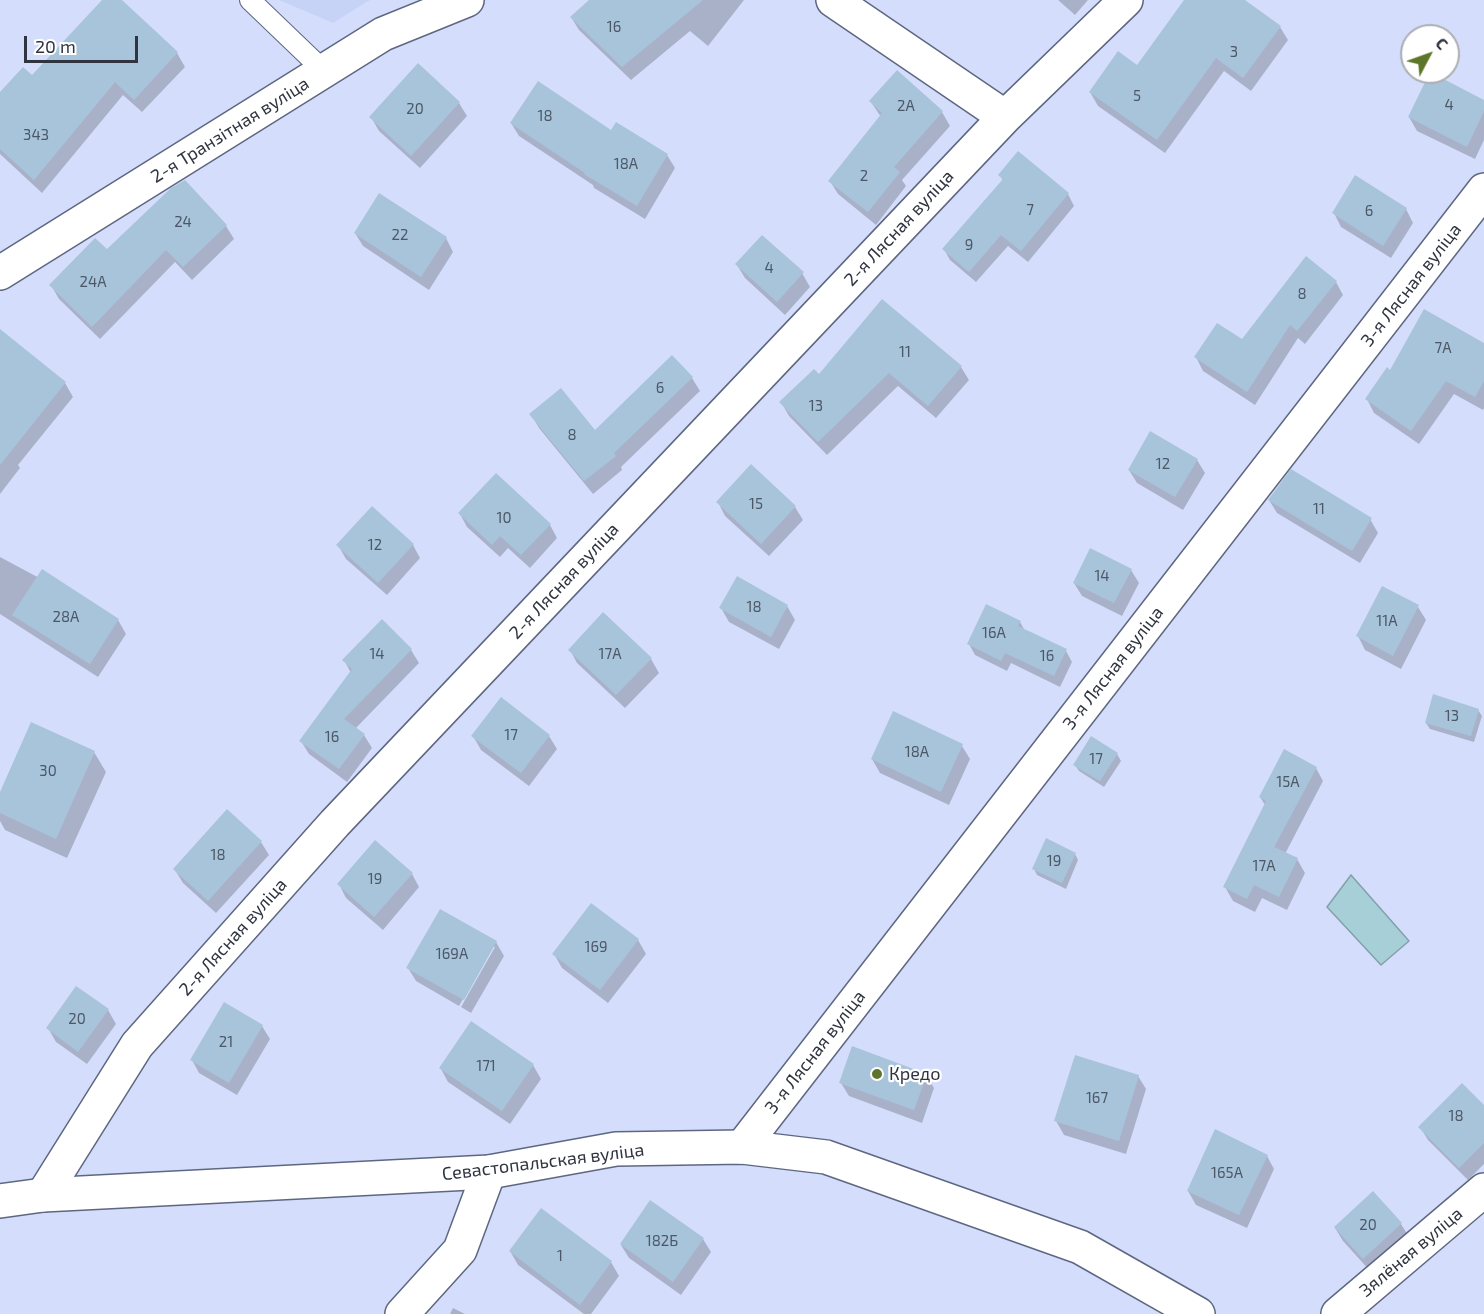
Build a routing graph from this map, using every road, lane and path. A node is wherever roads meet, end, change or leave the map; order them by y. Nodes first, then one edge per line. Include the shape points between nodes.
1 (250, 0) edge
2 (467, 0) edge
3 (832, 0) edge
4 (1126, 0) edge
5 (324, 71) junction
6 (1005, 117) junction
7 (1484, 190) edge
8 (0, 273) edge
9 (742, 1147) junction
10 (489, 1172) junction
11 (1484, 1190) edge
12 (43, 1196) junction
13 (0, 1201) edge
14 (402, 1314) edge
15 (1198, 1314) edge
16 (1338, 1314) edge

1 - 5 lane
2 - 5 street, 2-я Транзітная вуліца via 383,34
3 - 6 street
4 - 6 street, 2-я Лясная вуліца
5 - 8 street, 2-я Транзітная вуліца
6 - 12 street, 2-я Лясная вуліца via 335,823 136,1045
7 - 9 street, 3-я Лясная вуліца
9 - 10 street, Севастопальская вуліца via 616,1149
9 - 15 street, Севастопальская вуліца via 826,1157 1080,1246
10 - 12 street, Севастопальская вуліца
10 - 14 street via 460,1251
11 - 16 street, Зялёная вуліца
12 - 13 street, Севастопальская вуліца

